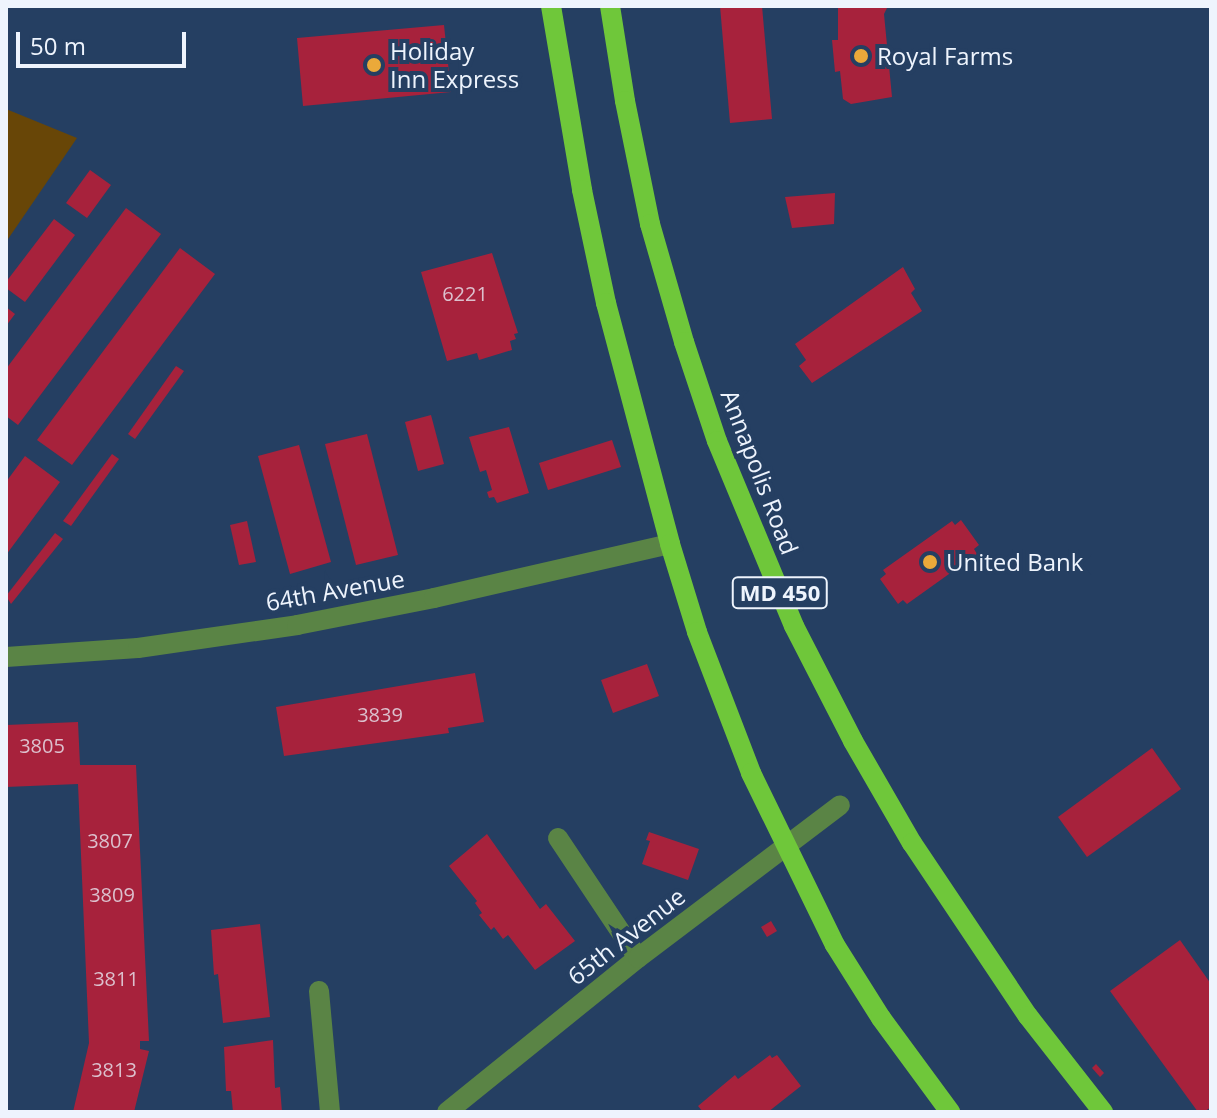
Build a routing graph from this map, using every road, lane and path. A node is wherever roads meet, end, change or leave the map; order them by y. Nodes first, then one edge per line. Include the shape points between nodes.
1 (551, 6) edge
2 (610, 6) edge
3 (670, 544) junction
4 (6, 657) edge
5 (840, 805) dead end
6 (558, 838) dead end
7 (785, 846) junction
8 (638, 958) junction
9 (319, 991) dead end
10 (330, 1112) edge
11 (447, 1112) edge
12 (950, 1112) edge
13 (1103, 1112) edge

1 - 3 main road via 600,274
2 - 13 main road, Annapolis Road / MD 450 via 650,224 684,342 717,441 781,597 853,741 912,843 1028,1016
3 - 4 street, 64th Avenue via 297,625 138,648
3 - 7 main road via 717,685
5 - 7 street, 65th Avenue
6 - 8 street
7 - 8 street, 65th Avenue
7 - 12 main road via 835,945
8 - 11 street, 65th Avenue
9 - 10 street

